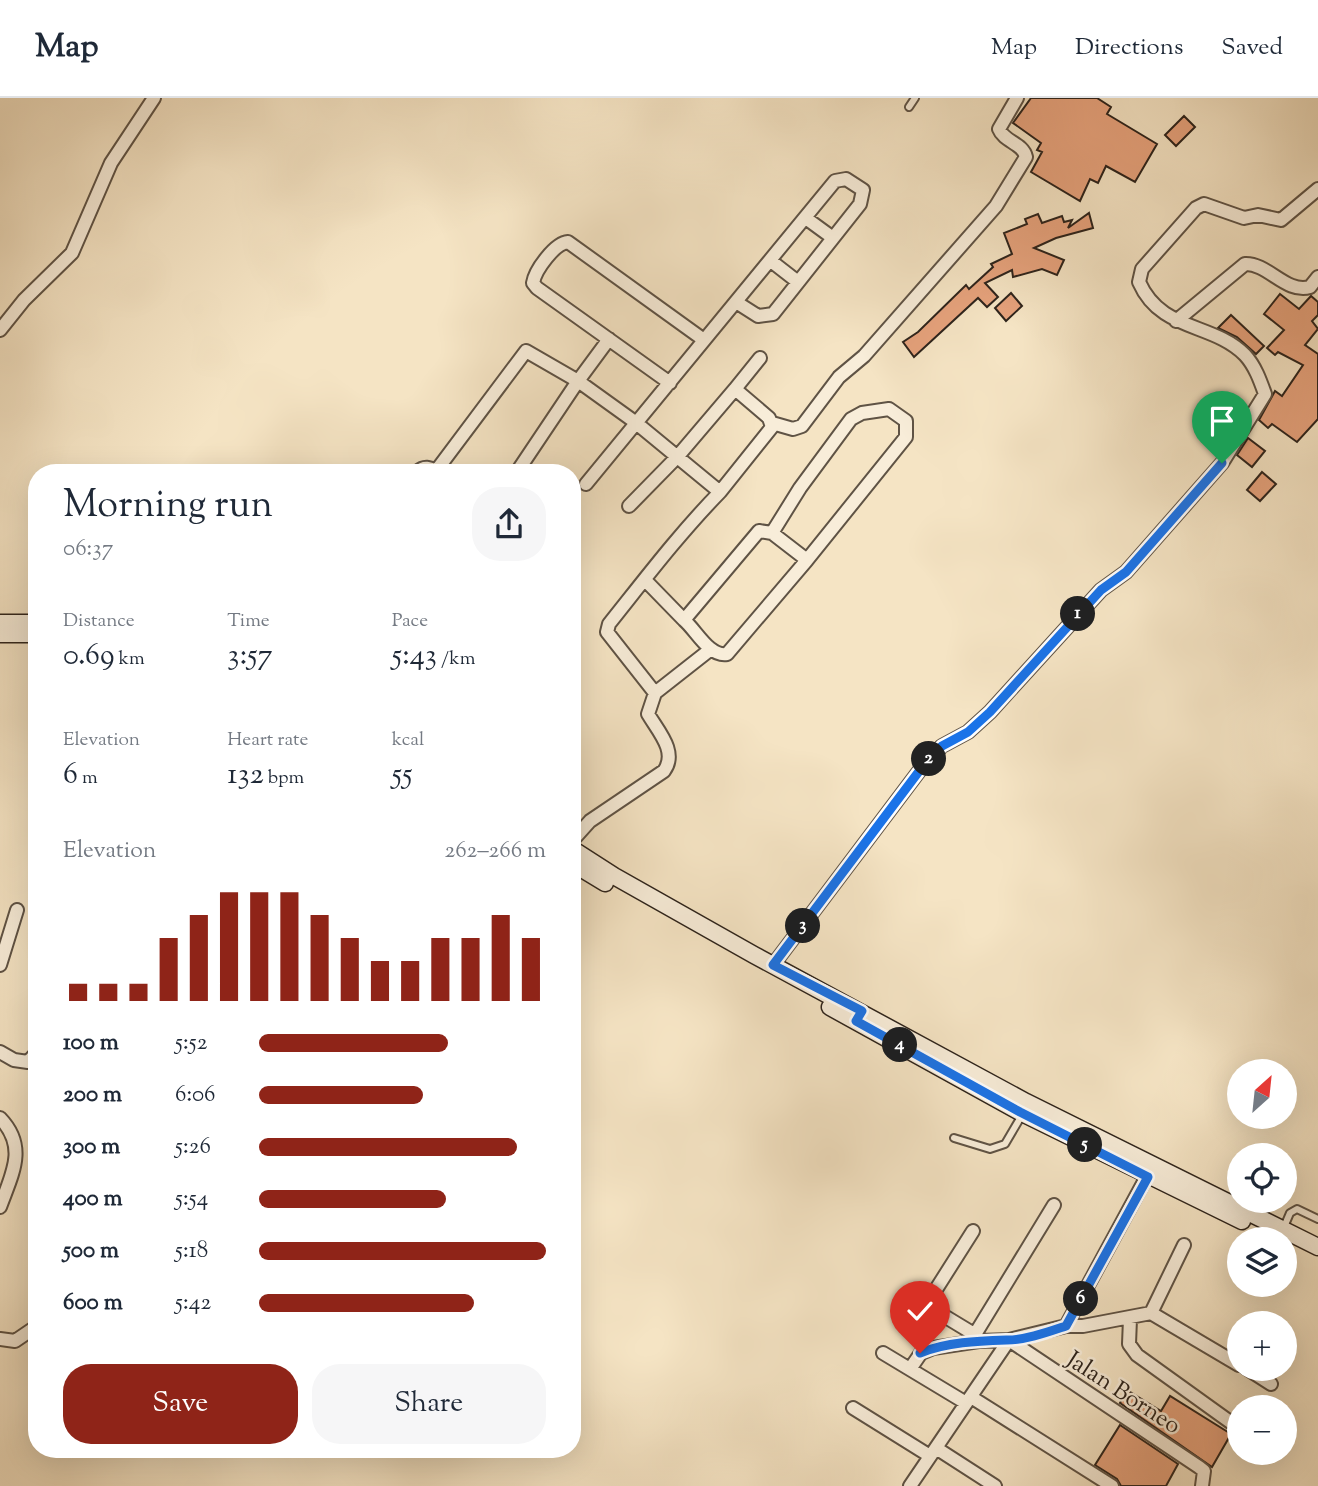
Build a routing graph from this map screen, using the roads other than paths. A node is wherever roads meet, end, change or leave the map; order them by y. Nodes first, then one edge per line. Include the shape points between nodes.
1 (154, 98) edge
2 (915, 98) edge
3 (1017, 98) edge
4 (909, 107) dead end
5 (1318, 189) edge
6 (807, 219) junction
7 (833, 238) junction
8 (771, 261) junction
9 (1318, 277) edge
10 (798, 282) junction
11 (736, 302) junction
12 (1176, 321) junction
13 (0, 330) edge
14 (609, 340) junction
15 (704, 340) junction
16 (760, 358) dead end
17 (578, 381) junction
18 (670, 383) junction
19 (735, 389) junction
20 (635, 422) junction
21 (772, 423) junction
22 (678, 456) junction
23 (443, 464) edge
24 (522, 464) edge
25 (586, 484) dead end
26 (720, 492) junction
27 (629, 506) dead end
28 (772, 533) junction
29 (807, 560) junction
30 (646, 580) junction
31 (684, 620) junction
32 (0, 623) edge
33 (28, 623) edge
34 (0, 634) edge
35 (28, 634) edge
36 (711, 649) junction
37 (655, 693) junction
38 (581, 831) edge
39 (581, 864) edge
40 (581, 865) edge
41 (17, 910) dead end
42 (0, 965) edge
43 (773, 965) junction
44 (859, 1016) junction
45 (0, 1052) edge
46 (28, 1062) edge
47 (1023, 1113) junction
48 (0, 1118) edge
49 (954, 1138) dead end
50 (1150, 1171) junction
51 (1054, 1205) dead end
52 (0, 1207) edge
53 (1318, 1219) edge
54 (1262, 1227) edge
55 (1285, 1227) edge
56 (973, 1231) dead end
57 (1297, 1242) edge
58 (1184, 1245) dead end
59 (1317, 1248) edge
60 (1151, 1313) junction
61 (1130, 1319) junction
62 (1066, 1326) junction
63 (28, 1332) edge
64 (977, 1338) junction
65 (0, 1339) edge
66 (1009, 1340) junction
67 (883, 1353) dead end
68 (1227, 1357) edge
69 (910, 1369) junction
70 (1266, 1381) edge
71 (1271, 1384) dead end
72 (968, 1400) junction
73 (853, 1408) dead end
74 (1227, 1419) edge
75 (933, 1452) junction
76 (910, 1486) edge
77 (995, 1486) edge
78 (1112, 1486) edge
79 (1202, 1486) edge

1 - 13 street via 111,163 72,253
2 - 4 lane
3 - 21 street via 999,129 1026,157 1001,199 864,356 839,377 802,426 793,429
5 - 12 street via 1280,220 1258,215 1244,218 1212,205 1196,208 1139,275 1150,302
6 - 7 street
6 - 7 street via 835,181 846,179 861,188 862,201
6 - 8 street
7 - 10 street
8 - 10 street
8 - 11 street
9 - 12 street via 1304,289 1245,264
10 - 11 street via 766,317
11 - 15 street
12 - 43 street via 1215,336 1245,356 1265,394 1261,401 1222,463 1126,572 1101,590 990,712 926,762
14 - 15 street via 533,283 534,275 563,242
14 - 17 street
14 - 18 street
15 - 18 street
16 - 19 street
17 - 20 street
17 - 23 street via 526,351
17 - 24 street
18 - 20 street
19 - 21 street
19 - 22 street
20 - 22 street
20 - 25 street
21 - 26 street
22 - 26 street
22 - 27 street
26 - 30 street via 659,559
28 - 29 street
28 - 29 street via 851,419 872,411 895,411 906,421 906,437
28 - 31 street via 759,531
29 - 36 street via 727,654
30 - 31 street
30 - 37 street via 607,632
31 - 36 street
32 - 33 street
34 - 35 street
36 - 37 street
37 - 38 street via 648,713 667,746 668,765
39 - 43 street via 614,876
40 - 44 street
41 - 42 street
43 - 44 street
44 - 47 street
44 - 50 street
45 - 46 street
47 - 49 lane via 1005,1144 990,1149
47 - 50 street
48 - 52 street via 15,1142 15,1164
50 - 54 street
50 - 62 street
51 - 64 street
53 - 55 lane via 1297,1209 1290,1213
56 - 64 street via 928,1303
57 - 59 street
58 - 60 street
60 - 61 street
60 - 68 street
61 - 62 street
61 - 74 street via 1129,1344 1137,1355
62 - 66 street
63 - 65 street via 15,1341
64 - 66 street
64 - 69 street via 920,1353
66 - 72 street
66 - 79 street, Jalan Borneo via 1199,1467 1204,1471
67 - 69 street
69 - 72 street
70 - 71 street
72 - 75 street
72 - 78 street
73 - 75 street
75 - 76 street
75 - 77 street

